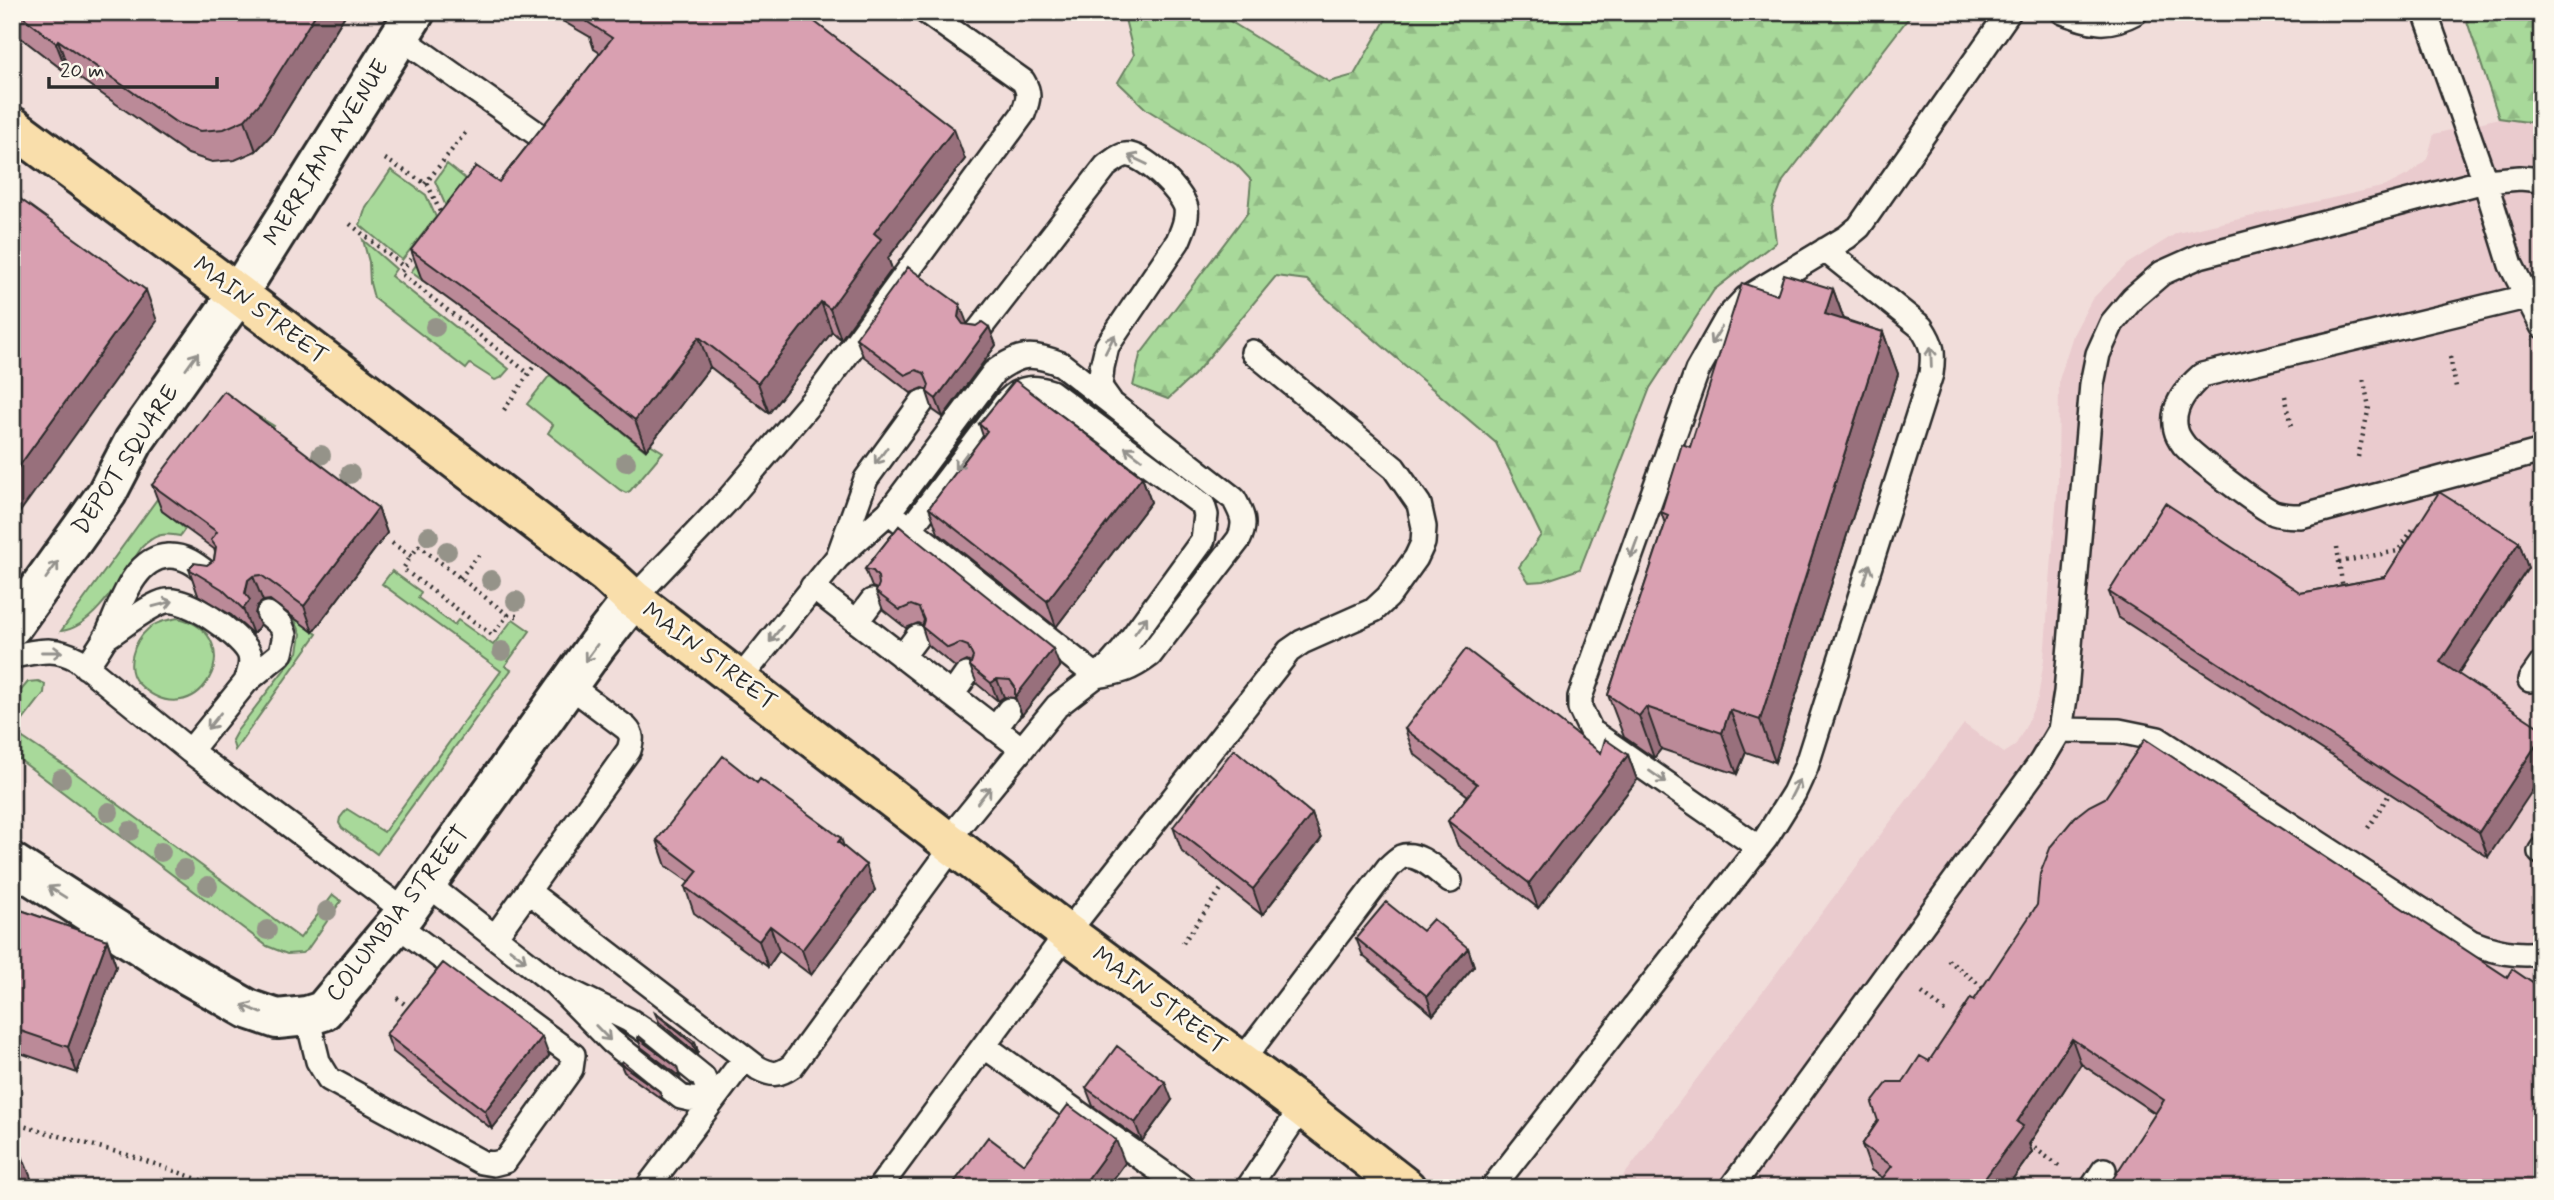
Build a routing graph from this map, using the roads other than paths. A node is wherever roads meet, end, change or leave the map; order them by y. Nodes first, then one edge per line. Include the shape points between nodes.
1 (926, 12) edge
2 (2009, 12) edge
3 (2063, 12) edge
4 (2136, 12) edge
5 (2425, 12) edge
6 (408, 25) edge
7 (12, 126) edge
8 (536, 134) edge
9 (2542, 180) edge
10 (2485, 181) junction
11 (1825, 250) junction
12 (238, 294) junction
13 (2525, 298) junction
14 (2542, 326) edge
15 (978, 331) edge
16 (1253, 352) dead end
17 (922, 402) edge
18 (1114, 406) junction
19 (2542, 451) edge
20 (889, 512) junction
21 (915, 539) junction
22 (837, 558) junction
23 (212, 576) edge
24 (812, 587) junction
25 (633, 599) junction
26 (872, 601) dead end
27 (268, 614) edge
28 (857, 621) junction
29 (12, 626) edge
30 (917, 637) edge
31 (105, 638) junction
32 (12, 656) edge
33 (902, 657) junction
34 (86, 667) junction
35 (966, 675) edge
36 (1096, 676) junction
37 (739, 680) junction
38 (246, 682) junction
39 (569, 685) junction
40 (952, 695) junction
41 (1009, 710) dead end
42 (995, 729) junction
43 (2060, 730) junction
44 (1022, 749) junction
45 (190, 751) junction
46 (950, 843) junction
47 (1758, 847) junction
48 (12, 863) edge
49 (1450, 881) dead end
50 (529, 892) junction
51 (409, 906) junction
52 (1067, 933) junction
53 (495, 937) junction
54 (2542, 953) edge
55 (555, 984) junction
56 (307, 1016) junction
57 (984, 1046) junction
58 (746, 1058) junction
59 (1241, 1062) junction
60 (713, 1100) junction
61 (1302, 1107) junction
62 (647, 1188) edge
63 (879, 1188) edge
64 (1184, 1188) edge
65 (1248, 1188) edge
66 (1406, 1188) edge
67 (1492, 1188) edge
68 (1731, 1188) edge

1 - 25 lane via 1023,81 1030,97 1023,114 818,394 734,493
2 - 11 lane via 1859,227
3 - 4 lane via 2101,24
5 - 10 lane
6 - 8 lane
6 - 12 street, MERRIAM AVENUE
7 - 12 main road, MAIN STREET
9 - 10 lane
10 - 13 lane
10 - 43 lane via 2200,256 2162,273 2112,323 2098,354 2092,384
47 -> 11 lane via 1806,767 1934,354 1921,327
11 -> 47 lane via 1746,298 1710,344 1580,697 1580,709 1591,731
12 - 25 main road, MAIN STREET
29 -> 12 street, DEPOT SQUARE via 107,493 134,441
13 - 14 lane
13 - 19 lane via 2202,375 2183,394 2176,431 2184,446 2260,506 2286,516 2301,516
18 -> 15 lane via 1100,387 1107,346 1185,225 1186,209 1176,191 1136,156 1126,155 1106,166
16 - 52 lane via 1394,468 1419,504 1423,543 1407,573 1374,610 1289,651
17 -> 22 lane via 866,479
18 - 20 lane via 1061,364 1028,355 1010,360 994,372
18 - 36 lane via 1234,499 1244,529 1150,655 1124,672
20 - 21 lane
20 - 22 lane
21 - 36 lane via 1055,653
36 -> 21 lane via 1124,650 1203,540 1203,505 1051,392 1028,388 1007,401
22 - 24 lane
23 - 31 lane via 181,557 154,560 131,584
24 - 28 lane
24 -> 37 lane
25 - 37 main road, MAIN STREET
25 -> 39 street, COLUMBIA STREET
26 - 28 lane
27 - 38 lane via 285,635 281,653
28 - 33 lane
30 - 33 lane
31 - 34 lane
31 -> 38 lane via 165,601 188,604 247,650 251,660
32 -> 34 lane via 52,649
33 - 40 lane
34 - 45 lane
35 - 40 lane
36 - 44 lane via 1056,706
37 - 46 main road, MAIN STREET
38 -> 45 lane
39 - 50 lane via 626,728 632,740
39 - 51 street, COLUMBIA STREET
40 - 42 lane
41 - 42 lane
42 - 44 lane
43 - 54 lane via 2119,731 2158,739 2471,942 2497,952
43 - 68 lane
46 -> 44 lane
45 - 51 lane
46 - 52 main road, MAIN STREET
46 - 58 lane via 792,1066 772,1074
47 - 67 lane
56 -> 48 street, COLUMBIA STREET via 277,1019 248,1009
49 - 59 lane via 1413,856 1401,857 1388,868
50 - 53 lane
50 - 58 lane
51 - 53 lane
51 - 56 street, COLUMBIA STREET via 323,1011
51 - 56 lane via 573,1055 572,1069 505,1161 481,1162 329,1079 318,1060
52 - 57 lane
52 - 59 main road, MAIN STREET
53 -> 55 lane
55 - 60 lane via 650,1034 703,1077
55 -> 60 lane via 611,1041 681,1097
57 - 63 lane
57 - 64 lane
58 - 60 lane
59 - 61 main road, MAIN STREET
60 - 62 lane
61 - 65 lane
61 - 66 main road, MAIN STREET

